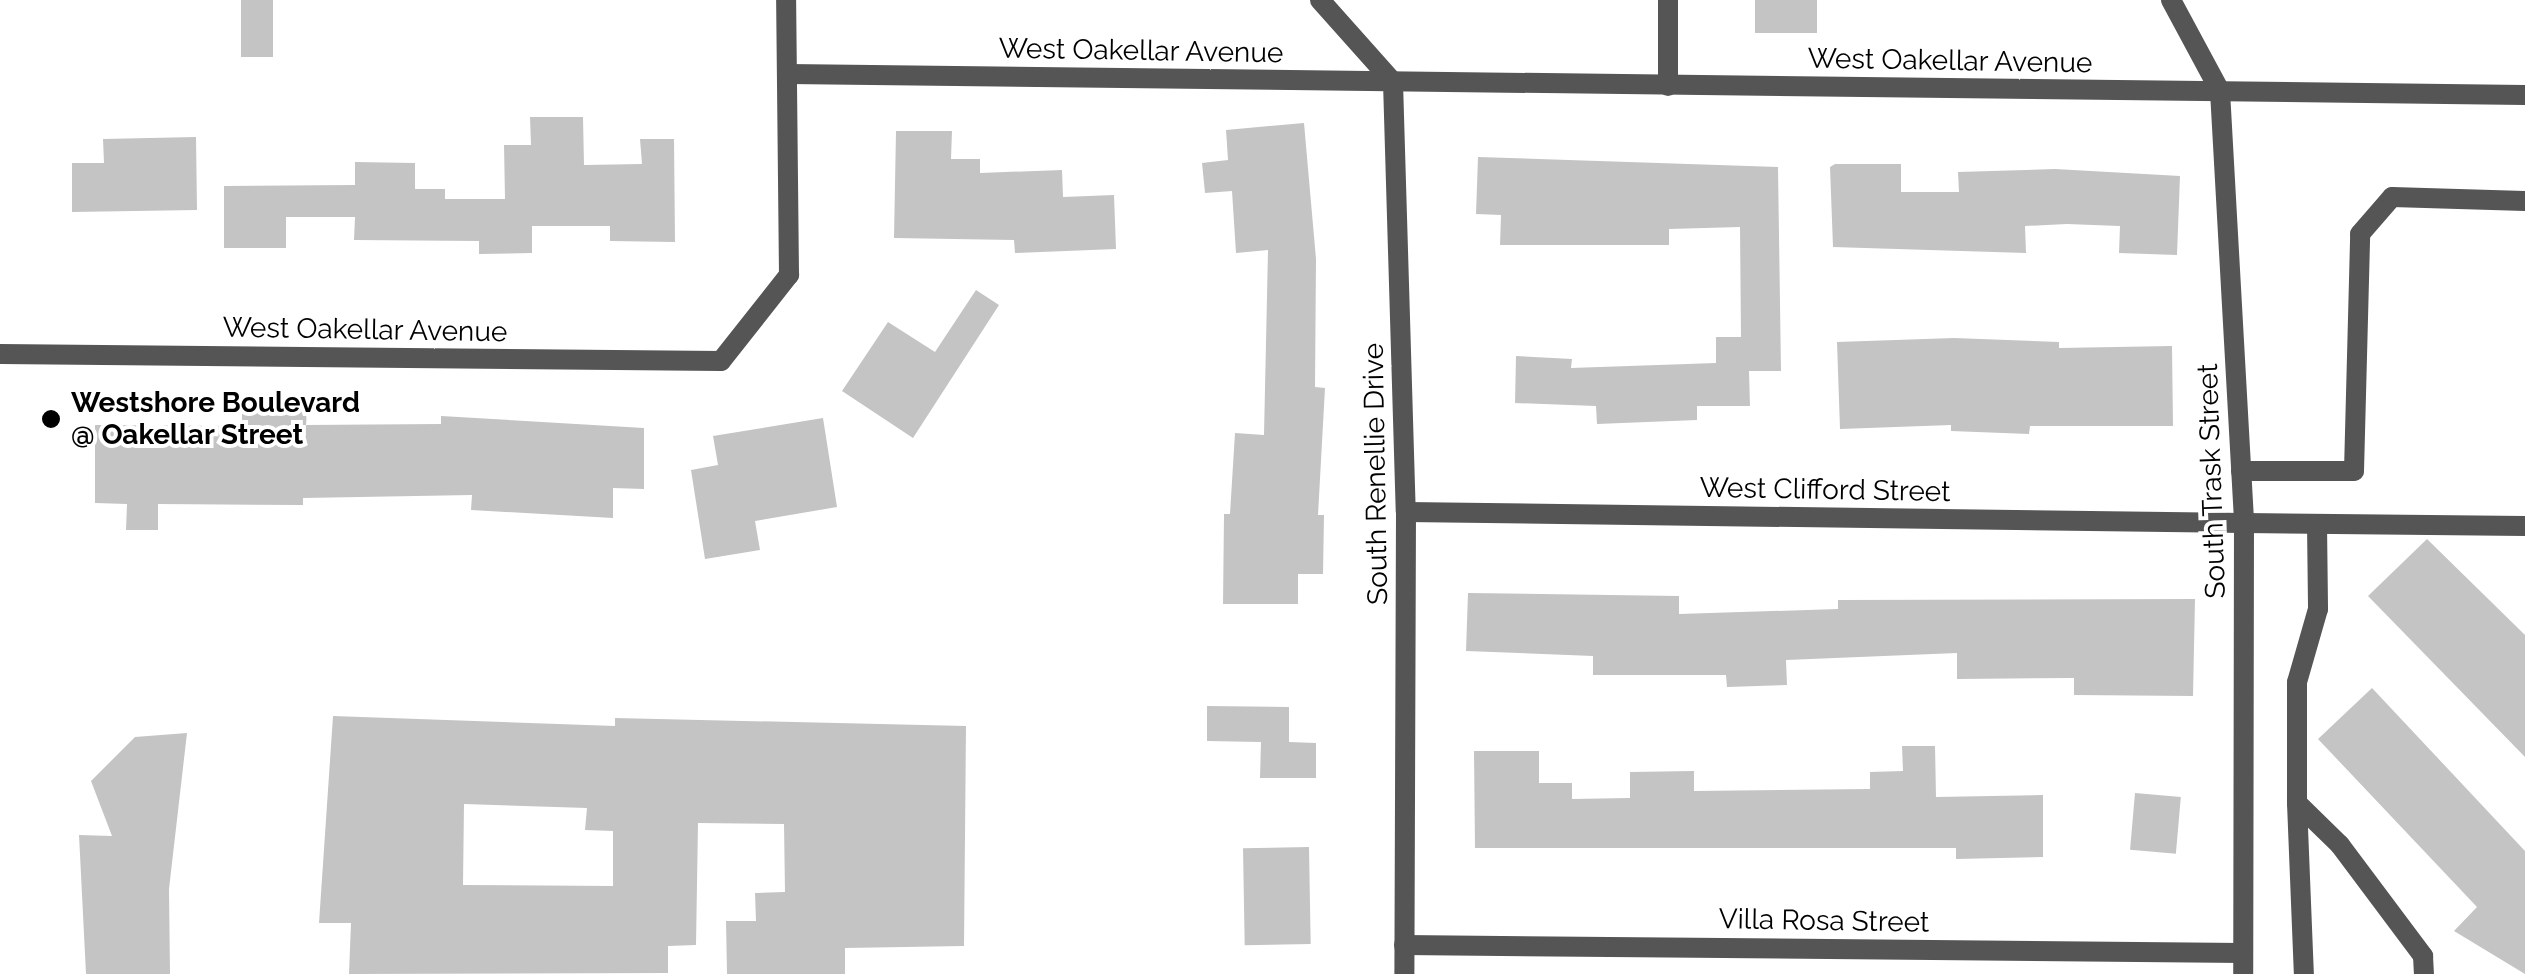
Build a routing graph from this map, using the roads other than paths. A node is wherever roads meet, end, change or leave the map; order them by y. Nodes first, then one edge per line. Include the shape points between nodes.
1 (786, 0) edge
2 (1320, 0) edge
3 (1668, 0) edge
4 (2171, 0) edge
5 (788, 74) junction
6 (1393, 82) junction
7 (1668, 86) junction
8 (2220, 91) junction
9 (2525, 95) edge
10 (2525, 201) edge
11 (0, 354) edge
12 (2241, 471) junction
13 (1406, 512) junction
14 (2244, 523) junction
15 (2317, 524) junction
16 (2525, 526) edge
17 (2297, 804) junction
18 (1404, 944) junction
19 (2243, 963) edge
20 (1404, 974) edge
21 (2304, 974) edge
22 (2424, 974) edge

1 - 5 street
2 - 6 street
3 - 7 street
4 - 8 street, South Trask Street
5 - 6 street, West Oakellar Avenue
5 - 11 street, West Oakellar Avenue via 789,275 721,361
6 - 7 street, West Oakellar Avenue
6 - 13 street, South Renellie Drive
7 - 8 street, West Oakellar Avenue
8 - 9 street, West Oakellar Avenue
8 - 12 street, South Trask Street
10 - 12 street via 2392,198 2360,234 2354,471
12 - 14 street, South Trask Street
13 - 14 street, West Clifford Street
13 - 18 street, South Renellie Drive
14 - 15 street, West Clifford Street
14 - 19 street, South Trask Street
15 - 16 street, West Clifford Street
15 - 17 street via 2318,609 2297,682
17 - 21 street
17 - 22 street via 2340,845 2423,956
18 - 19 street, Villa Rosa Street
18 - 20 street, South Renellie Drive

